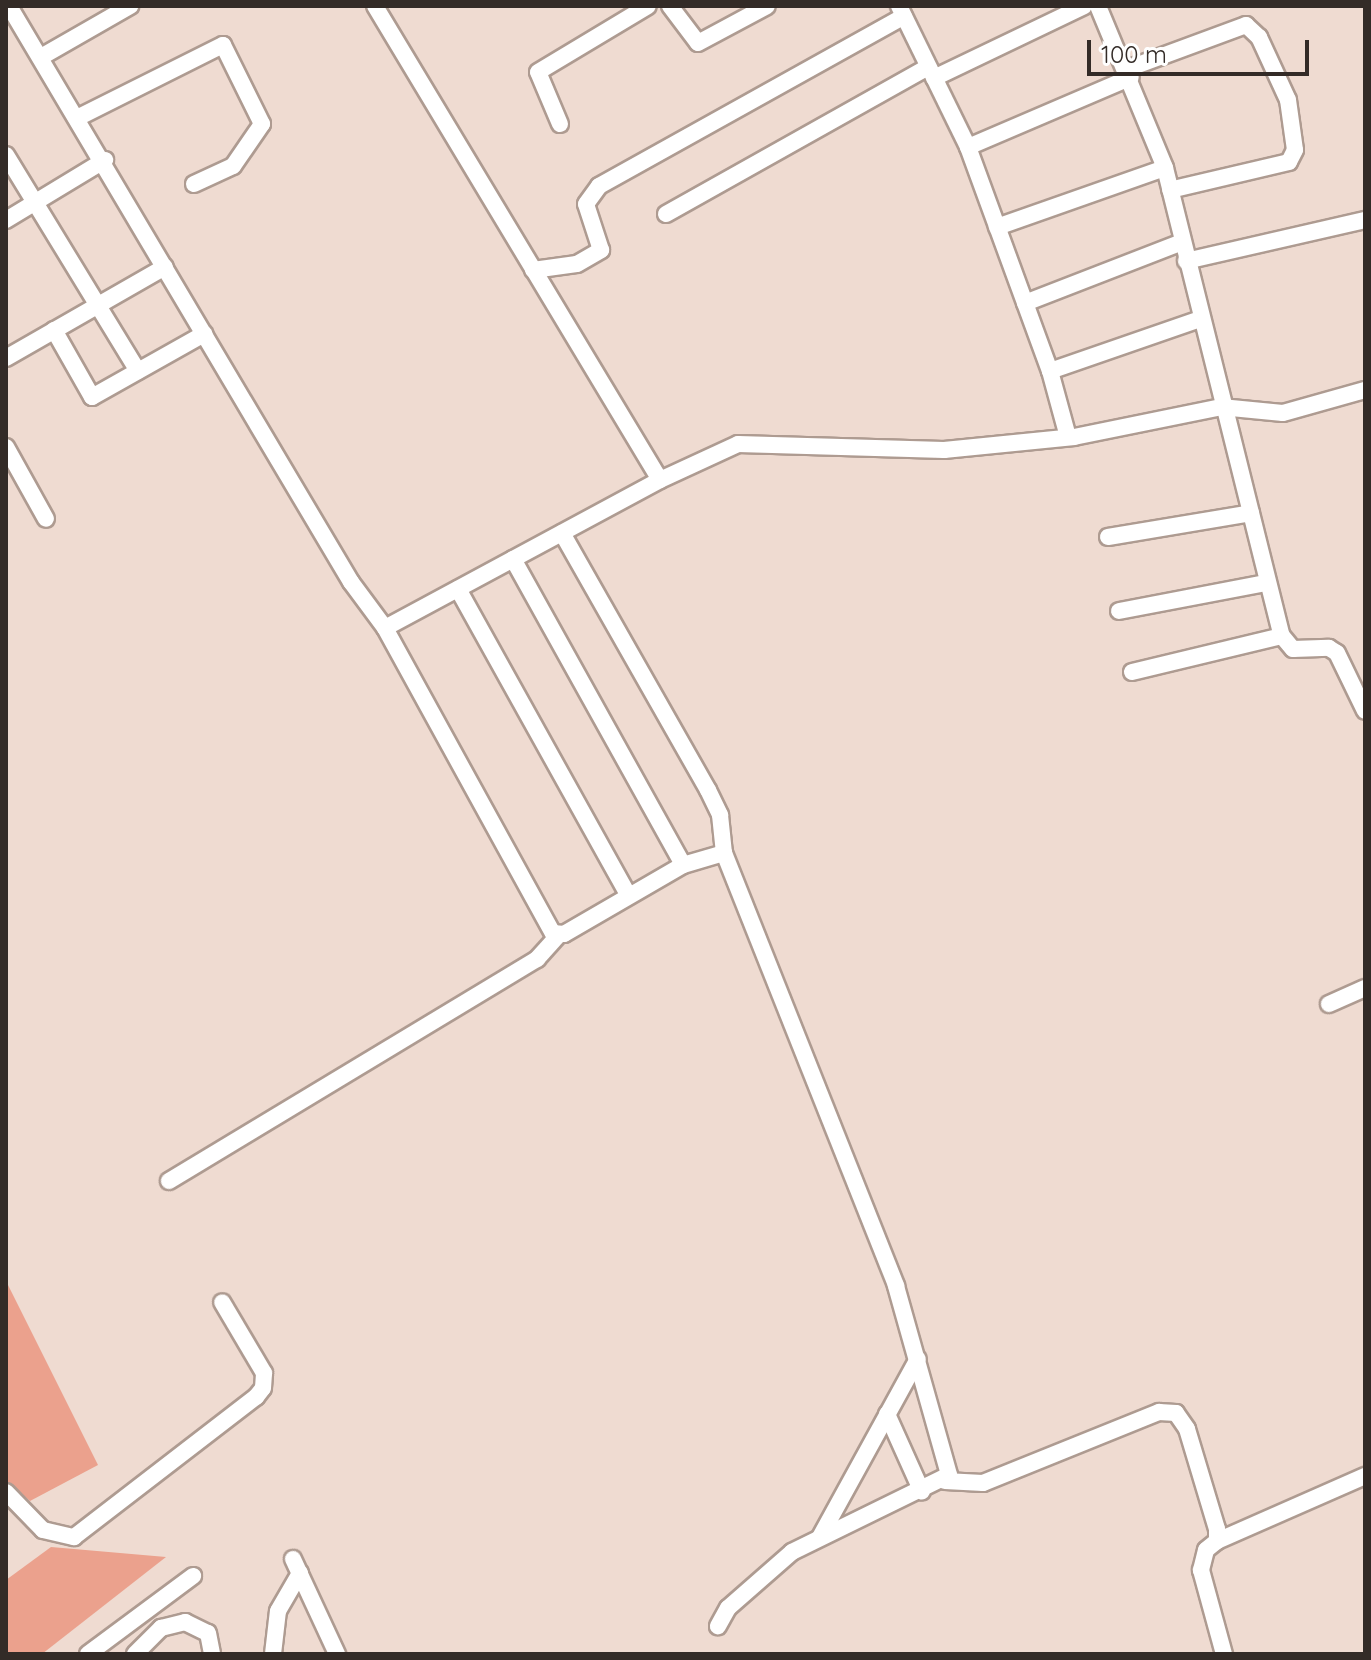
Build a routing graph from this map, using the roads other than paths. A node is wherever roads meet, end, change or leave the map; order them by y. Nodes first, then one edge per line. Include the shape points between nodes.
1 (9, 6) edge
2 (130, 6) edge
3 (375, 6) edge
4 (648, 6) edge
5 (670, 6) edge
6 (767, 6) edge
7 (1084, 6) edge
8 (1098, 6) edge
9 (901, 11) edge
10 (12, 24) edge
11 (41, 57) junction
12 (931, 72) junction
13 (1129, 73) junction
14 (79, 117) junction
15 (560, 124) dead end
16 (968, 147) junction
17 (6, 155) edge
18 (105, 160) junction
19 (1165, 168) junction
20 (194, 184) dead end
21 (1170, 190) junction
22 (38, 202) junction
23 (666, 214) dead end
24 (6, 220) edge
25 (1365, 220) edge
26 (997, 227) junction
27 (1182, 242) junction
28 (1186, 261) junction
29 (165, 267) junction
30 (533, 270) junction
31 (1025, 303) junction
32 (99, 304) junction
33 (1200, 319) junction
34 (54, 330) junction
35 (204, 334) junction
36 (6, 358) edge
37 (138, 371) junction
38 (1050, 371) junction
39 (1365, 390) edge
40 (1221, 407) junction
41 (1068, 437) junction
42 (6, 447) edge
43 (660, 480) junction
44 (1251, 513) junction
45 (46, 519) dead end
46 (562, 533) junction
47 (1108, 537) dead end
48 (513, 559) junction
49 (1266, 583) junction
50 (458, 589) junction
51 (1119, 611) dead end
52 (385, 628) junction
53 (1282, 636) junction
54 (1132, 672) dead end
55 (1365, 711) edge
56 (724, 853) junction
57 (683, 865) junction
58 (627, 893) junction
59 (558, 936) junction
60 (1365, 988) edge
61 (1329, 1004) dead end
62 (169, 1181) dead end
63 (222, 1302) dead end
64 (918, 1359) junction
65 (887, 1414) junction
66 (1365, 1476) edge
67 (945, 1481) junction
68 (6, 1492) edge
69 (922, 1492) junction
70 (820, 1537) junction
71 (1217, 1541) junction
72 (193, 1576) dead end
73 (718, 1626) dead end
74 (88, 1654) edge
75 (135, 1654) edge
76 (212, 1654) edge
77 (273, 1654) edge
78 (337, 1654) edge
79 (1224, 1654) edge

1 - 10 street
2 - 11 street
3 - 30 street
4 - 15 street via 538,72
5 - 6 street via 698,43
7 - 12 street
8 - 13 street
9 - 12 street
9 - 30 street via 599,186 586,204 601,250 577,264
10 - 11 street
11 - 14 street
12 - 16 street
12 - 23 street
13 - 16 street
13 - 19 street
13 - 21 street via 1246,25 1259,37 1288,100 1295,150 1289,162
14 - 18 street
14 - 20 street via 223,45 262,124 233,166
16 - 26 street
17 - 22 street
18 - 22 street
18 - 29 street
19 - 21 street
19 - 26 street
21 - 27 street
22 - 24 street
22 - 32 street
25 - 28 street
26 - 31 street
27 - 28 street
27 - 31 street
28 - 33 street
29 - 32 street
29 - 35 street
30 - 43 street
31 - 38 street
32 - 34 street
32 - 37 street
33 - 38 street
33 - 40 street
34 - 36 street
34 - 37 street via 92,397
35 - 37 street
35 - 52 street via 351,582
38 - 41 street
39 - 40 street via 1283,413
40 - 41 street
40 - 44 street
41 - 43 street via 944,450 738,444
42 - 45 street
43 - 46 street
44 - 47 street
44 - 49 street
46 - 48 street
46 - 56 street via 708,790 720,815
48 - 50 street
48 - 57 street
49 - 51 street
49 - 53 street
50 - 52 street
50 - 58 street
52 - 59 street
53 - 54 street
53 - 55 street via 1293,649 1329,648 1337,653
56 - 57 street
56 - 64 street via 879,1240
57 - 58 street
58 - 59 street
59 - 62 street via 537,959
60 - 61 street
63 - 68 street via 264,1373 256,1397 74,1537 60,1538 43,1530
64 - 65 street
64 - 67 street via 950,1469
65 - 69 street
65 - 70 street
66 - 71 street
67 - 69 street
67 - 71 street via 983,1483 1168,1410 1187,1429
69 - 70 street
70 - 73 street via 767,1571 728,1608
71 - 79 street via 1206,1550 1201,1570
72 - 74 street
75 - 76 street via 161,1628 185,1622 208,1633
77 - 78 street via 278,1611 297,1566

